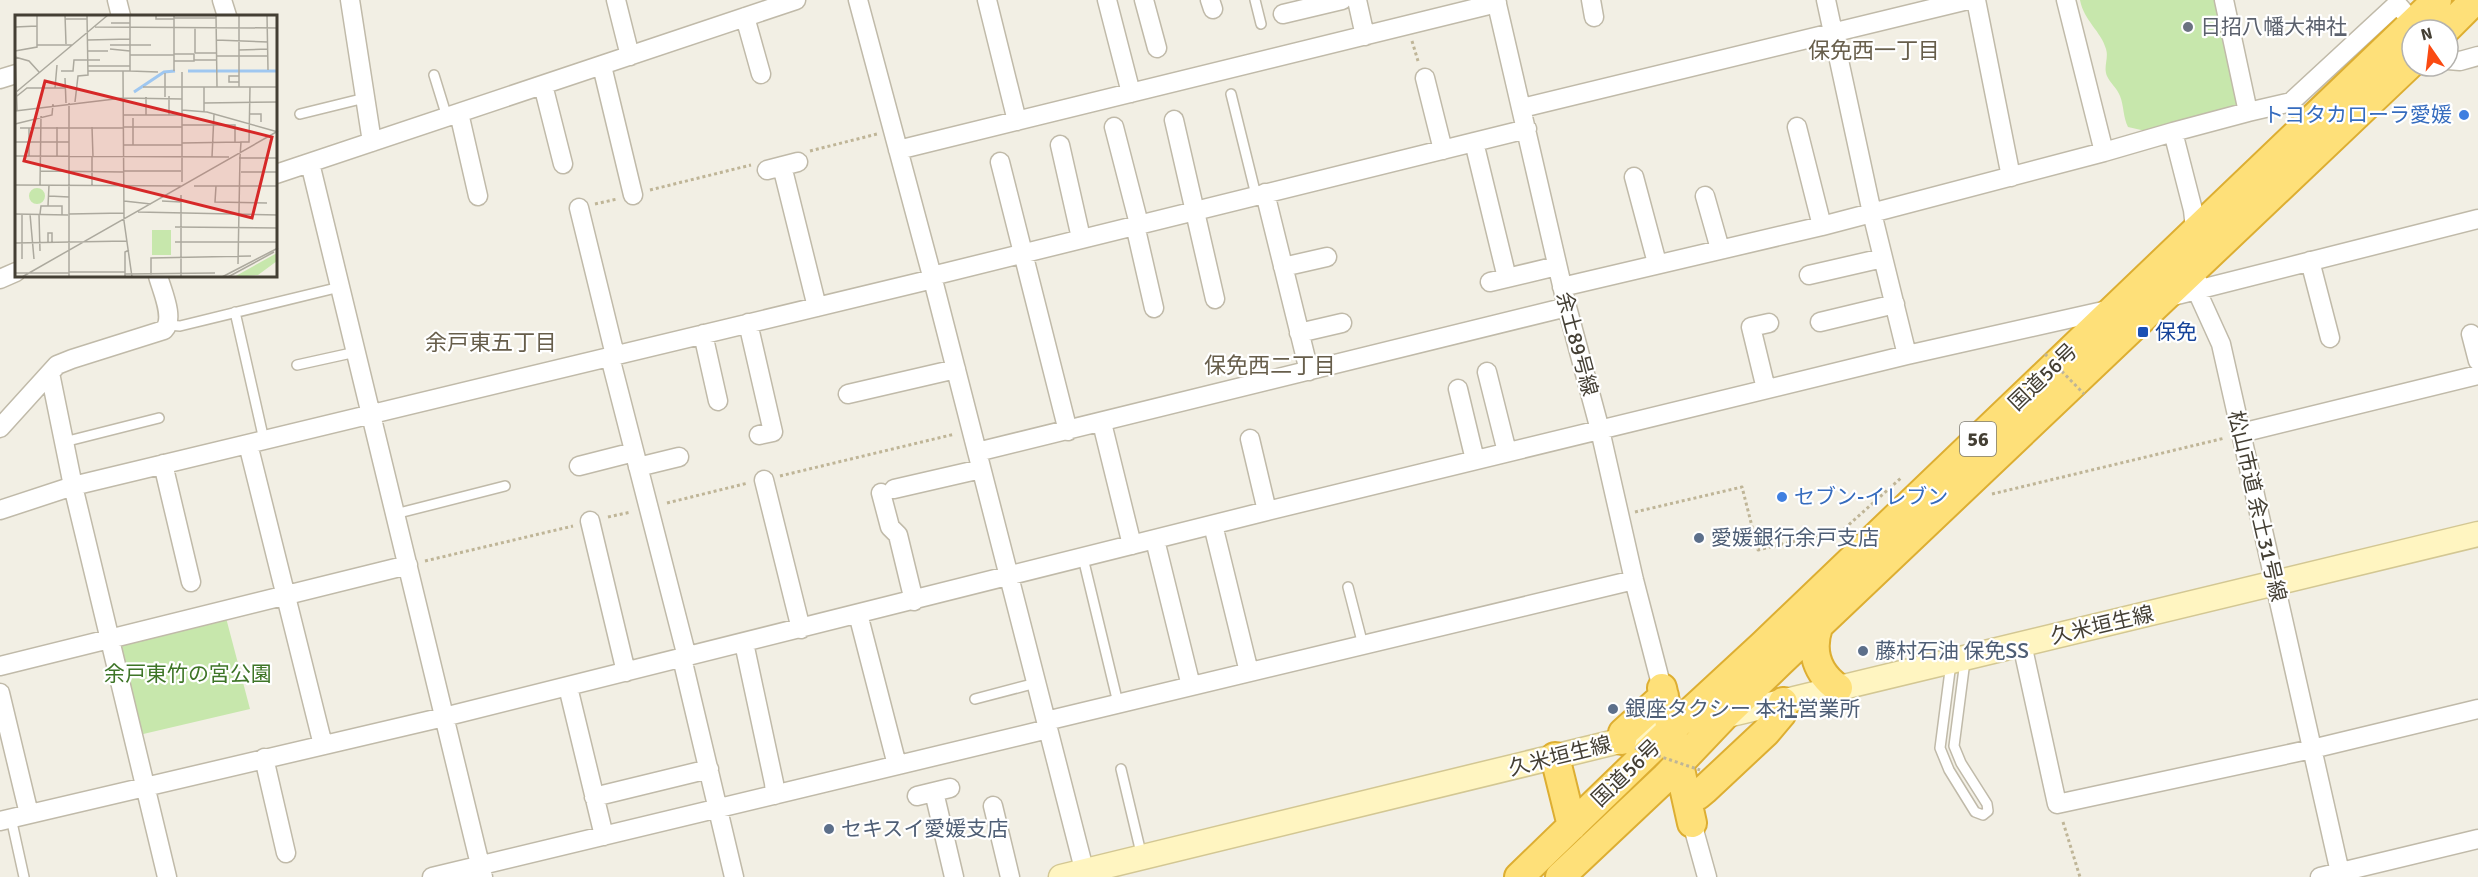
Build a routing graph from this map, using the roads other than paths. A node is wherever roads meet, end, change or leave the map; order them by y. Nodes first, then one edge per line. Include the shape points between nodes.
1 (117, 0) edge
2 (222, 0) edge
3 (350, 0) edge
4 (616, 0) edge
5 (796, 0) edge
6 (858, 0) edge
7 (987, 0) edge
8 (1107, 0) edge
9 (1144, 0) edge
10 (1255, 0) edge
11 (1342, 0) edge
12 (1357, 0) edge
13 (1826, 0) edge
14 (1968, 0) edge
15 (1976, 0) edge
16 (2066, 0) edge
17 (2224, 0) edge
18 (2437, 0) edge
19 (2475, 0) edge
20 (1496, 2) edge
21 (122, 15) edge
22 (227, 15) edge
23 (745, 17) junction
24 (1293, 17) dead end
25 (2409, 18) edge
26 (2417, 18) edge
27 (2457, 18) edge
28 (1261, 24) dead end
29 (1832, 33) junction
30 (2400, 35) edge
31 (1365, 36) junction
32 (1155, 48) dead end
33 (630, 56) junction
34 (2478, 56) edge
35 (2081, 60) junction
36 (2460, 61) edge
37 (2063, 64) dead end
38 (602, 66) junction
39 (15, 74) edge
40 (760, 74) dead end
41 (2400, 74) edge
42 (434, 75) dead end
43 (1425, 78) road end
44 (0, 79) edge
45 (543, 85) junction
46 (1131, 93) junction
47 (1231, 94) dead end
48 (365, 98) junction
49 (1522, 108) junction
50 (2248, 112) junction
51 (300, 114) dead end
52 (453, 115) junction
53 (1174, 120) dead end
54 (1017, 121) junction
55 (2198, 125) junction
56 (1114, 127) dead end
57 (1797, 127) dead end
58 (1527, 129) junction
59 (2174, 135) junction
60 (372, 142) junction
61 (1474, 142) junction
62 (1060, 145) dead end
63 (898, 150) junction
64 (1443, 150) junction
65 (2104, 152) junction
66 (2180, 157) junction
67 (1000, 162) dead end
68 (310, 163) junction
69 (781, 163) road end
70 (563, 164) dead end
71 (278, 169) edge
72 (1634, 177) dead end
73 (2011, 177) junction
74 (1261, 194) junction
75 (633, 195) road end
76 (478, 196) dead end
77 (1705, 196) dead end
78 (579, 208) road end
79 (1195, 210) junction
80 (1872, 213) junction
81 (2478, 219) edge
82 (1137, 224) junction
83 (1822, 225) junction
84 (2196, 231) junction
85 (1081, 238) junction
86 (1720, 249) junction
87 (1023, 252) junction
88 (1327, 257) dead end
89 (1883, 258) junction
90 (2310, 261) junction
91 (1657, 263) junction
92 (1557, 266) junction
93 (1283, 267) junction
94 (15, 272) edge
95 (1809, 275) dead end
96 (2198, 275) junction
97 (159, 278) edge
98 (933, 278) junction
99 (0, 279) edge
100 (340, 287) junction
101 (1562, 287) junction
102 (1215, 299) dead end
103 (2161, 299) junction
104 (1895, 304) junction
105 (817, 307) junction
106 (1566, 307) junction
107 (1155, 308) dead end
108 (2116, 308) junction
109 (235, 312) junction
110 (1820, 322) dead end
111 (748, 323) junction
112 (1342, 323) dead end
113 (1769, 323) dead end
114 (168, 325) junction
115 (1299, 333) junction
116 (703, 334) junction
117 (2471, 334) dead end
118 (2330, 338) dead end
119 (356, 352) junction
120 (1907, 355) junction
121 (612, 356) junction
122 (2478, 362) edge
123 (297, 365) dead end
124 (956, 369) junction
125 (1309, 371) junction
126 (1487, 372) dead end
127 (50, 373) junction
128 (2478, 375) edge
129 (1766, 389) junction
130 (1458, 390) dead end
131 (848, 394) dead end
132 (718, 401) dead end
133 (371, 414) junction
134 (159, 418) dead end
135 (1102, 423) junction
136 (0, 428) edge
137 (1600, 430) junction
138 (1068, 431) junction
139 (2241, 433) junction
140 (759, 435) dead end
141 (1250, 439) dead end
142 (64, 442) junction
143 (256, 442) junction
144 (1507, 452) junction
145 (680, 457) dead end
146 (636, 459) junction
147 (979, 460) junction
148 (1475, 460) junction
149 (163, 465) junction
150 (579, 466) dead end
151 (764, 480) road end
152 (73, 486) junction
153 (505, 486) dead end
154 (0, 510) edge
155 (1267, 511) junction
156 (395, 514) junction
157 (590, 521) road end
158 (1213, 525) junction
159 (2478, 534) edge
160 (1155, 540) junction
161 (1132, 545) junction
162 (1083, 558) junction
163 (408, 565) junction
164 (1008, 577) junction
165 (1634, 580) junction
166 (191, 582) dead end
167 (2274, 584) junction
168 (1348, 587) dead end
169 (286, 595) junction
170 (914, 601) junction
171 (858, 614) junction
172 (1818, 627) junction
173 (801, 629) junction
174 (111, 639) junction
175 (744, 643) junction
176 (2022, 644) junction
177 (1363, 645) junction
178 (684, 657) junction
179 (1958, 660) junction
180 (0, 666) edge
181 (626, 672) junction
182 (1249, 672) junction
183 (1036, 683) junction
184 (1191, 686) junction
185 (568, 687) junction
186 (1838, 688) junction
187 (1663, 692) junction
188 (0, 693) edge
189 (975, 699) dead end
190 (1783, 702) junction
191 (1118, 704) junction
192 (2478, 709) edge
193 (1724, 716) junction
194 (444, 717) junction
195 (1047, 725) junction
196 (1672, 729) junction
197 (1629, 744) junction
198 (323, 745) junction
199 (2312, 749) junction
200 (1555, 757) junction
201 (264, 758) junction
202 (897, 765) junction
203 (1690, 766) junction
204 (709, 769) junction
205 (1121, 769) dead end
206 (144, 786) junction
207 (934, 792) dead end
208 (775, 795) junction
209 (594, 797) junction
210 (993, 806) dead end
211 (718, 808) junction
212 (1690, 810) junction
213 (13, 817) edge
214 (1572, 826) junction
215 (604, 836) junction
216 (2478, 839) edge
217 (286, 853) dead end
218 (1142, 858) junction
219 (481, 871) edge
220 (1086, 874) edge
221 (2341, 875) edge
222 (24, 877) edge
223 (167, 877) edge
224 (432, 877) edge
225 (734, 877) edge
226 (954, 877) edge
227 (1010, 877) edge
228 (1061, 877) edge
229 (1519, 877) edge
230 (1560, 877) edge
231 (1707, 877) edge
232 (2320, 877) edge

1 - 21 street
2 - 22 street
3 - 48 street
4 - 33 street
5 - 23 street
6 - 63 street
7 - 54 street
8 - 46 street
9 - 32 street
10 - 28 lane
11 - 24 street
12 - 31 street
13 - 29 street
14 - 29 street
15 - 73 street via 1991,31
16 - 35 street
17 - 50 street
18 - 26 highway, 国道56号 / 56
19 - 27 highway
20 - 31 street
20 - 49 street, 余土89号線
23 - 33 street
23 - 40 street
25 - 50 street via 2397,4 2291,102
29 - 49 street
29 - 80 street
30 - 84 highway, 国道56号 / 56
31 - 46 street
33 - 38 street
34 - 36 street
35 - 37 street
35 - 65 street
38 - 45 street
38 - 75 street
39 - 44 street
41 - 96 highway, 国道56号 / 56
42 - 52 lane
43 - 64 street
45 - 52 street
45 - 70 street
46 - 54 street
47 - 74 lane
48 - 51 lane
48 - 60 street
49 - 58 street, 余土89号線
50 - 55 street
52 - 60 street
52 - 76 street
53 - 79 street
54 - 63 street
55 - 59 street
55 - 66 street
56 - 82 street
57 - 83 street
58 - 61 street
58 - 92 street, 余土89号線
59 - 65 street
59 - 66 street, 松山市道 余土31号線
60 - 68 street
61 - 64 street
61 - 92 street via 1498,280
62 - 85 street
63 - 98 street
64 - 74 street
65 - 73 street
66 - 84 street, 松山市道 余土31号線
67 - 87 street
68 - 71 street
68 - 100 street
69 - 105 street
72 - 91 street
73 - 80 street
74 - 79 street
74 - 93 street
77 - 86 street
78 - 121 street
79 - 82 street
79 - 102 street
80 - 83 street
80 - 89 street
81 - 90 street
82 - 85 street
82 - 107 street
83 - 86 street
84 - 96 street, 松山市道 余土31号線
84 - 108 highway, 国道56号 / 56
85 - 87 street
86 - 91 street
87 - 98 street
87 - 138 street
88 - 93 street
89 - 95 street
89 - 104 street
90 - 96 street
90 - 118 street
91 - 101 street
92 - 101 street, 余土89号線
93 - 115 street
94 - 99 street
96 - 103 highway, 国道56号 / 56
96 - 139 street, 松山市道 余土31号線 via 2221,344
97 - 114 street
98 - 105 street
98 - 124 street
100 - 109 lane
100 - 119 street
101 - 106 street, 余土89号線
103 - 108 street
103 - 172 highway, 国道56号 / 56
104 - 110 street
104 - 120 street
105 - 111 street
106 - 125 street
106 - 137 street, 余土89号線
108 - 120 street
108 - 196 highway, 国道56号 / 56
109 - 114 lane via 180,326
109 - 143 lane
111 - 116 street
111 - 140 street via 773,432
112 - 115 street
113 - 129 street via 1751,327
114 - 127 street via 157,334 72,358
115 - 125 street
116 - 121 street
116 - 132 street
117 - 122 street
119 - 123 lane
119 - 133 street
120 - 129 street
121 - 133 street
121 - 146 street
124 - 131 street
124 - 147 street
125 - 135 street
126 - 144 street
127 - 136 street
127 - 142 street
128 - 139 street
129 - 137 street
130 - 148 street
133 - 143 street
133 - 156 street
134 - 142 lane
135 - 138 street
135 - 161 street
137 - 144 street
137 - 165 street, 余土89号線
138 - 147 street
139 - 167 street, 松山市道 余土31号線
141 - 155 street
142 - 152 street
143 - 149 street
143 - 169 street
144 - 148 street
145 - 146 street
146 - 150 street
146 - 178 street
147 - 164 street
147 - 170 street via 888,491 890,527 898,535
148 - 155 street
149 - 152 street
149 - 166 street
151 - 173 street
152 - 154 street
152 - 174 street
153 - 156 lane
155 - 158 street
156 - 163 street
157 - 181 street
158 - 160 street
158 - 182 street
159 - 167 main road, 久米垣生線
160 - 161 street
160 - 184 street
161 - 162 street
162 - 164 street
162 - 191 lane
163 - 169 street
163 - 194 street
164 - 170 street
164 - 183 street
165 - 177 street
165 - 187 street, 余土89号線
167 - 176 main road, 久米垣生線
167 - 199 street, 松山市道 余土31号線
168 - 177 lane
169 - 174 street
169 - 198 street
170 - 171 street
171 - 173 street
171 - 202 street
172 - 186 highway via 1814,642 1818,665
172 - 193 highway, 国道56号 / 56
173 - 175 street
174 - 180 street
174 - 206 street
175 - 178 street
175 - 208 street
176 - 179 main road, 久米垣生線
176 - 199 street via 2057,804
177 - 182 street
178 - 181 street
178 - 204 street
179 - 179 lane via 1954,746 1987,804 1988,811 1983,815 1976,812 1946,765 1940,748
179 - 186 main road, 久米垣生線
181 - 185 street
182 - 184 street
183 - 189 lane
183 - 195 street
184 - 191 street
185 - 194 street
185 - 209 street
186 - 190 main road, 久米垣生線
187 - 196 highway
187 - 197 highway via 1623,733
188 - 213 street
190 - 193 main road, 久米垣生線
190 - 212 highway via 1782,713 1766,732 1698,795
191 - 195 street
192 - 199 street
193 - 196 main road, 久米垣生線
193 - 203 highway, 国道56号 / 56
194 - 198 street
194 - 219 street
195 - 202 street
195 - 220 street
196 - 197 main road, 久米垣生線
196 - 203 highway
196 - 214 highway, 国道56号 / 56
197 - 200 main road, 久米垣生線
198 - 201 street
199 - 221 street, 松山市道 余土31号線
200 - 214 highway
200 - 218 main road, 久米垣生線
201 - 206 street
201 - 217 street
202 - 208 street
203 - 212 highway
203 - 230 highway, 国道56号 / 56
204 - 209 street
204 - 211 street
205 - 218 lane
206 - 213 street
206 - 223 street
207 - 226 street
208 - 211 street
209 - 215 street
210 - 227 street
211 - 215 street
211 - 225 street
212 - 231 street
213 - 222 lane
214 - 229 highway, 国道56号 / 56
215 - 219 street
216 - 221 street
218 - 220 main road, 久米垣生線
219 - 224 street
220 - 228 main road, 久米垣生線
221 - 232 street

